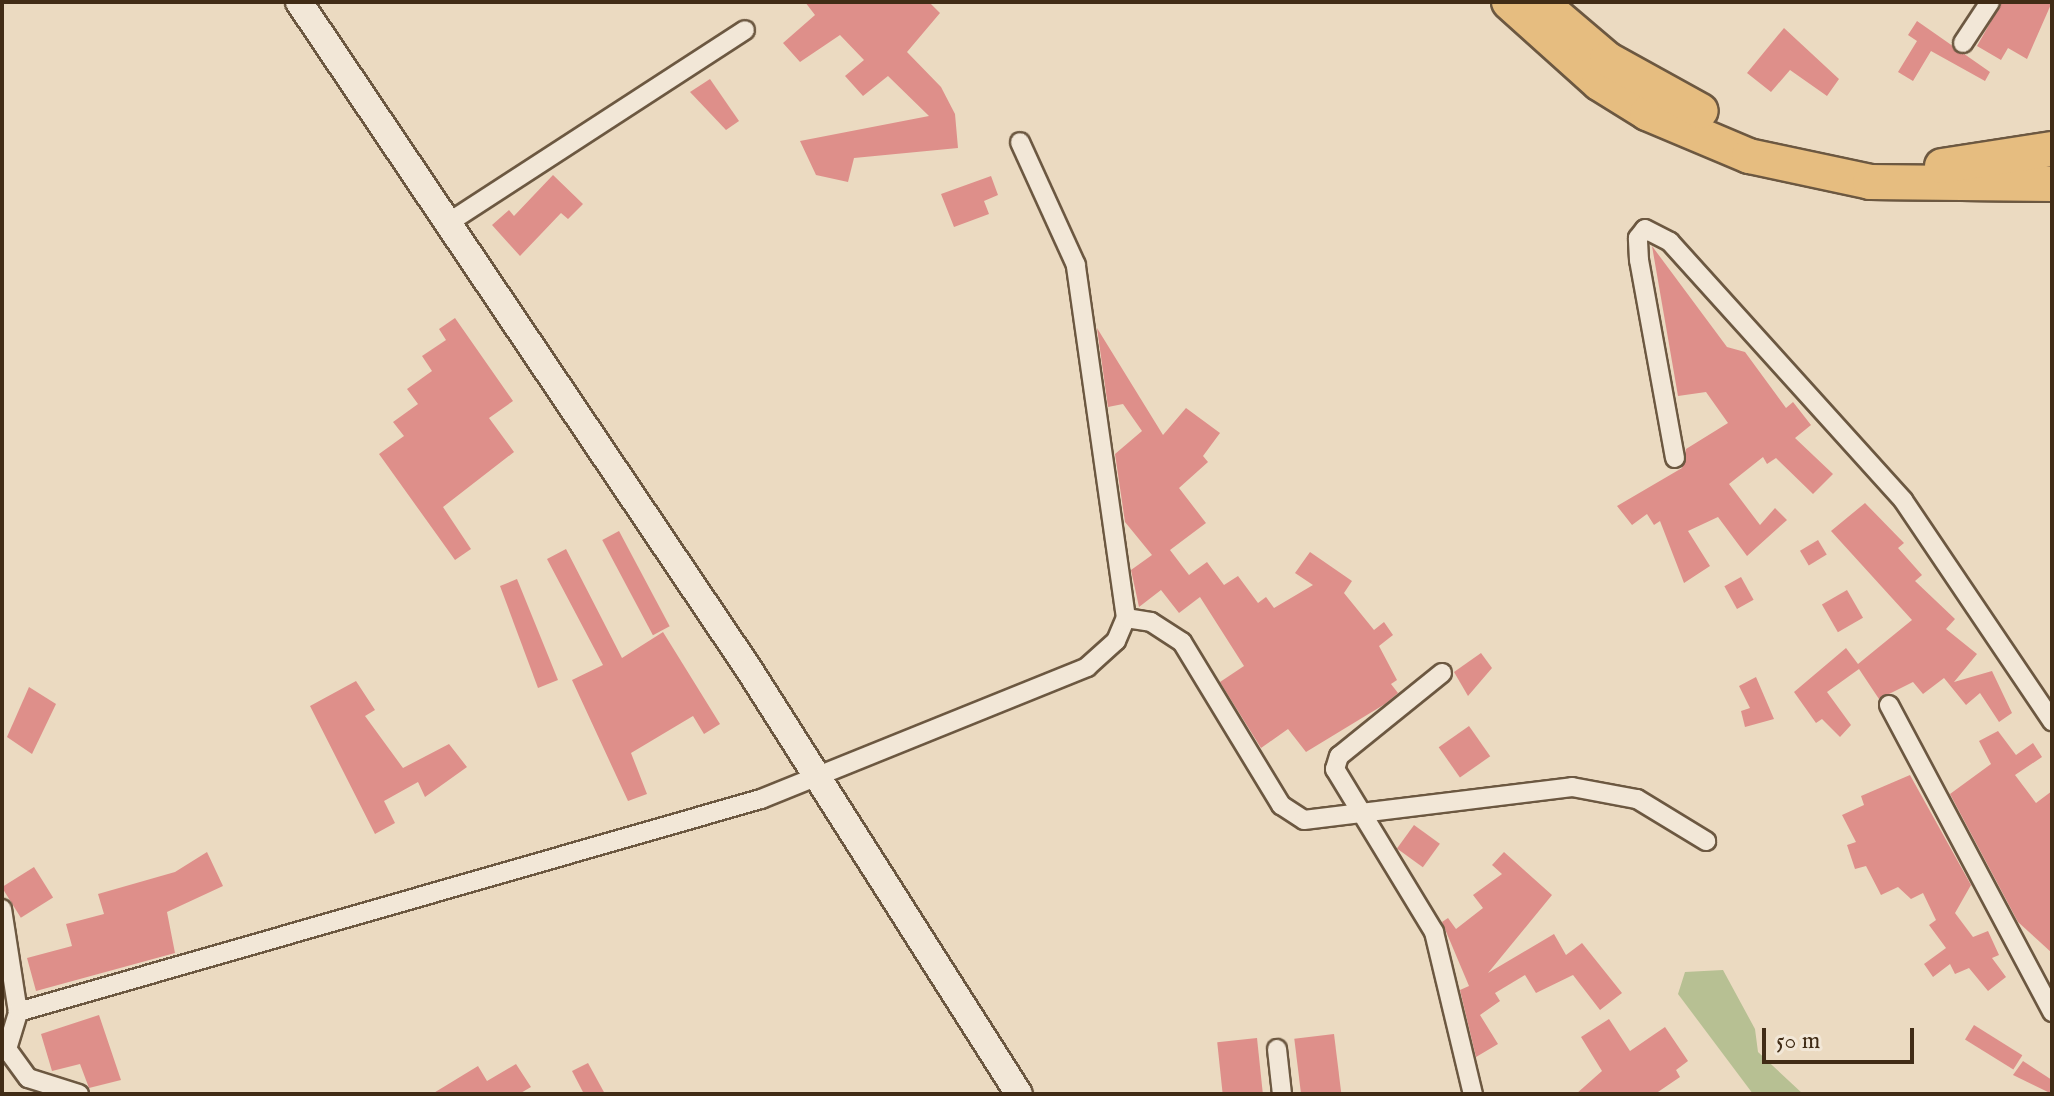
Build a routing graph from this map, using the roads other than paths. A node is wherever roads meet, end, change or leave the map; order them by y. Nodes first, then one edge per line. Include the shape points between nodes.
1 (299, 2) edge
2 (1509, 2) edge
3 (1540, 2) edge
4 (1990, 2) edge
5 (745, 30) dead end
6 (1963, 43) dead end
7 (1020, 142) dead end
8 (2052, 149) edge
9 (2052, 171) edge
10 (2052, 184) edge
11 (1940, 187) junction
12 (448, 223) junction
13 (1675, 458) dead end
14 (1126, 618) junction
15 (1442, 673) dead end
16 (1889, 705) dead end
17 (2052, 721) edge
18 (818, 779) junction
19 (1356, 810) junction
20 (1706, 841) dead end
21 (2, 909) edge
22 (18, 1012) junction
23 (2052, 1012) edge
24 (1277, 1049) dead end
25 (79, 1094) edge
26 (1019, 1094) edge
27 (1282, 1094) edge
28 (1473, 1094) edge

1 - 12 main road
2 - 11 highway via 1599,83 1706,138 1804,171
3 - 8 highway via 1667,97 1780,141 1950,166
4 - 6 street
5 - 12 street
7 - 14 street via 1076,265
9 - 11 highway
10 - 11 highway
12 - 18 main road
13 - 17 street via 1639,260 1645,229 1670,242 1903,500
14 - 18 street via 1116,641 1087,667
14 - 19 street via 1151,622 1182,642 1281,805 1304,820
15 - 19 street via 1339,756 1335,769
16 - 23 street
18 - 22 street
18 - 26 main road
19 - 20 street via 1572,787 1637,799
19 - 28 street via 1434,932
21 - 22 street
22 - 25 street via 7,1049 28,1078
24 - 27 street

